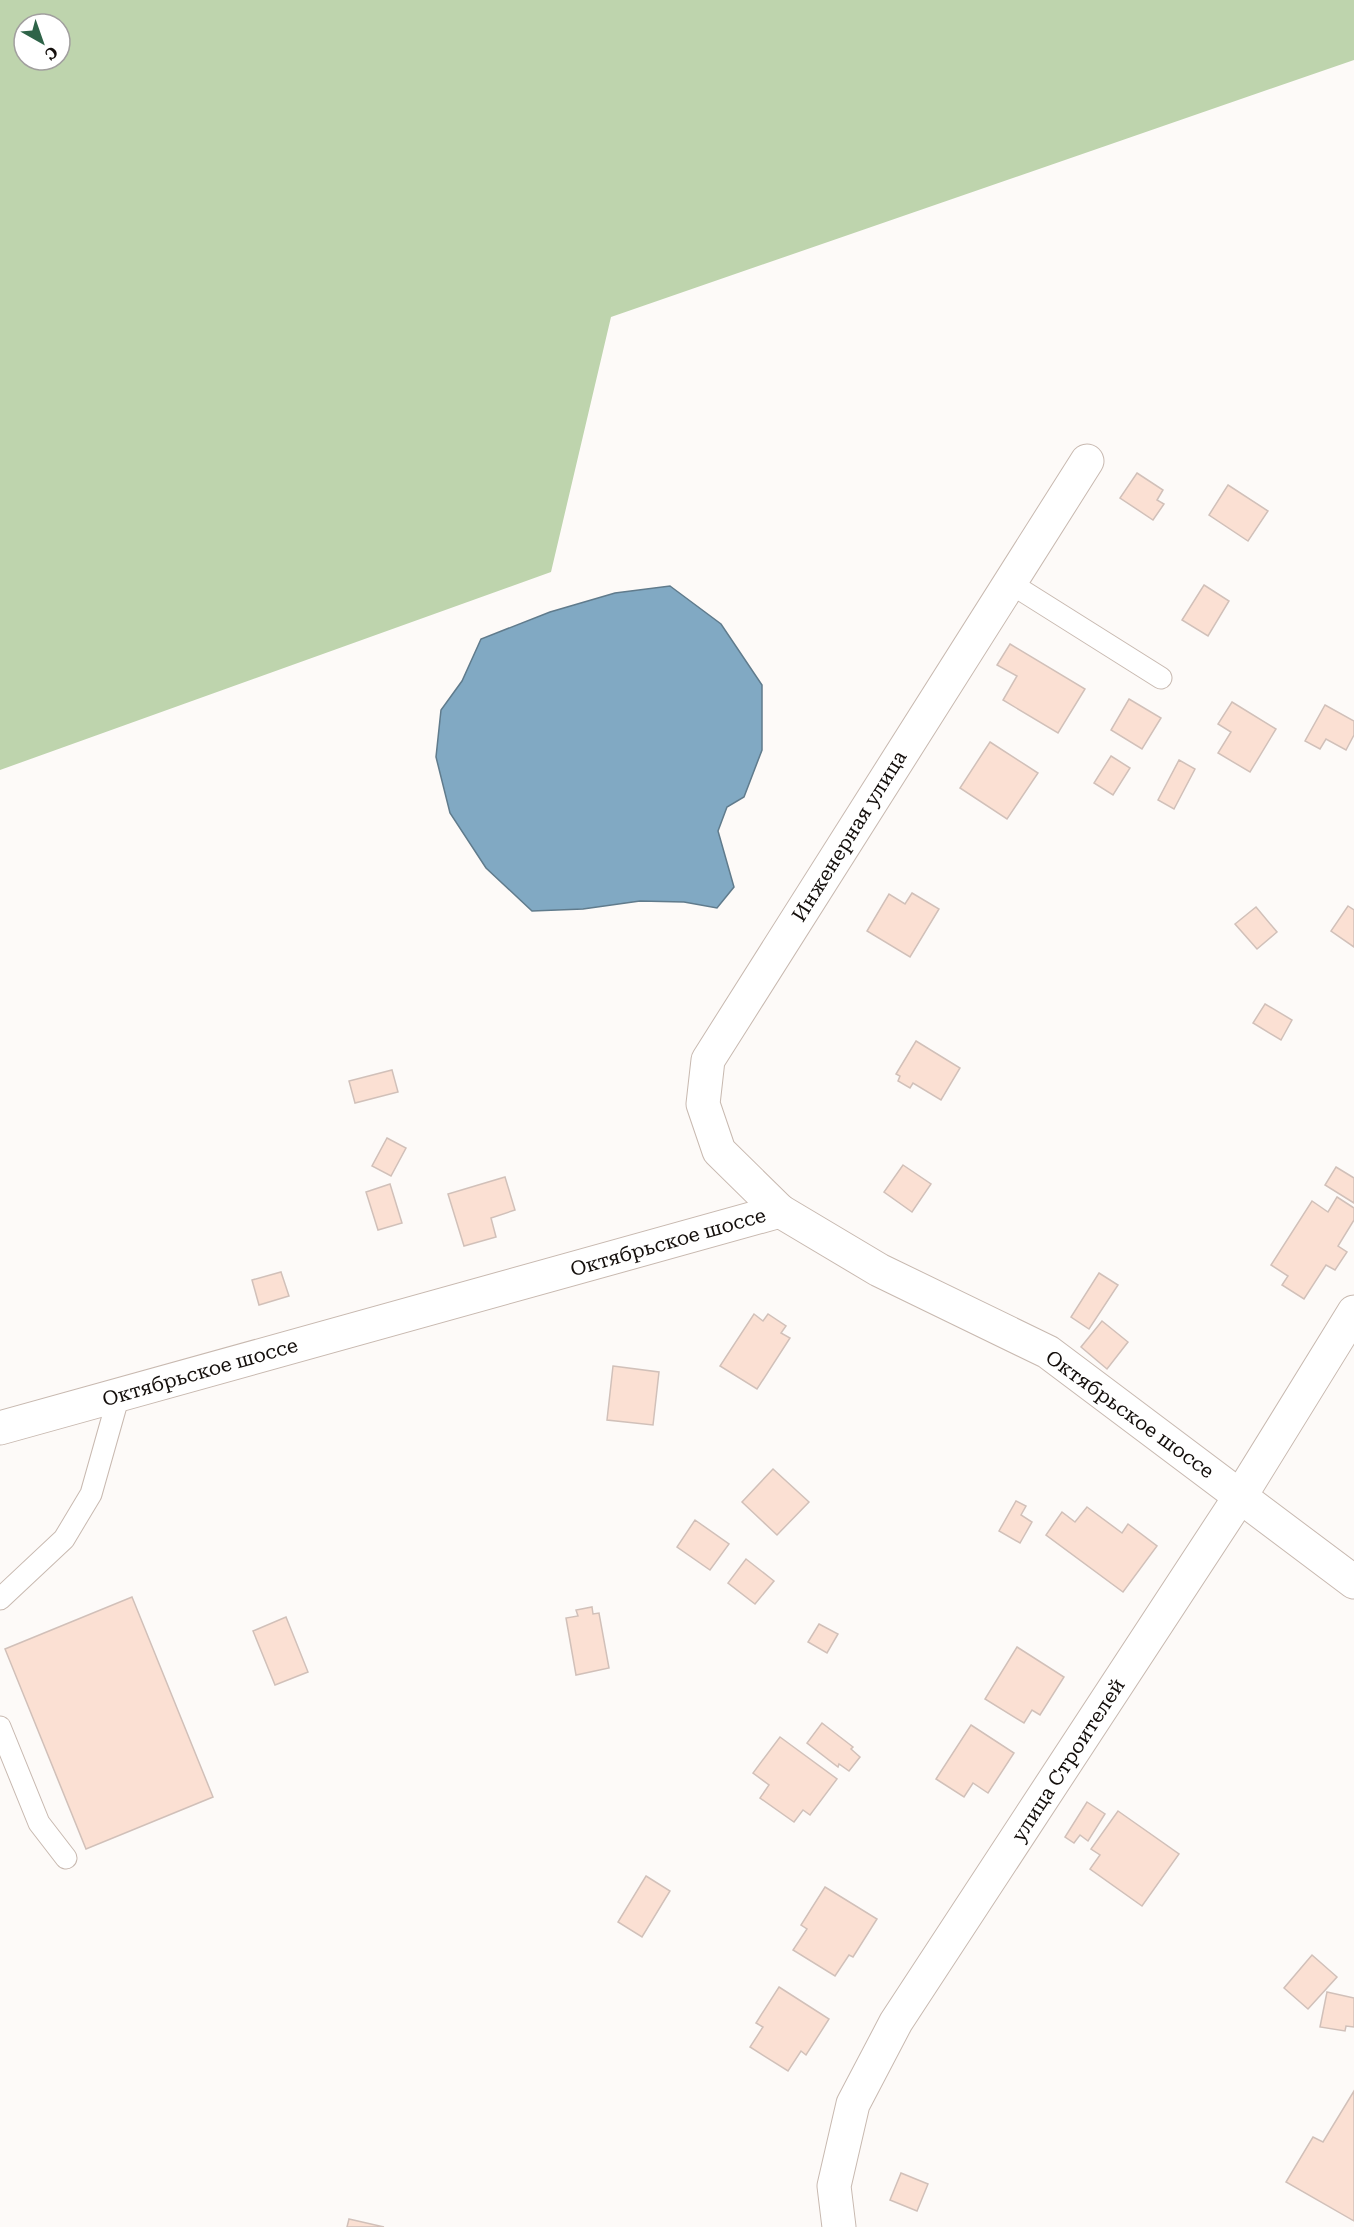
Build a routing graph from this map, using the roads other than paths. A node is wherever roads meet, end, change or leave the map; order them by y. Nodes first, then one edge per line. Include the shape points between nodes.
1 (1087, 461) dead end
2 (1010, 583) junction
3 (1161, 678) dead end
4 (780, 1211) junction
5 (1354, 1312) edge
6 (119, 1395) junction
7 (0, 1428) edge
8 (1241, 1496) junction
9 (1354, 1582) edge
10 (0, 1599) edge
11 (0, 1727) edge
12 (66, 1858) dead end
13 (839, 2227) edge

1 - 2 street, Инженерная улица
2 - 3 lane
2 - 4 street, Инженерная улица via 708,1060 703,1104 719,1151
4 - 6 street, Октябрьское шоссе
4 - 8 street, Октябрьское шоссе via 879,1270 1048,1352
5 - 8 street, улица Строителей
6 - 7 street, Октябрьское шоссе
6 - 10 lane via 91,1494 64,1539
8 - 9 street, Октябрьское шоссе
8 - 13 street, улица Строителей via 896,2022 853,2104 834,2186
11 - 12 lane via 39,1823

